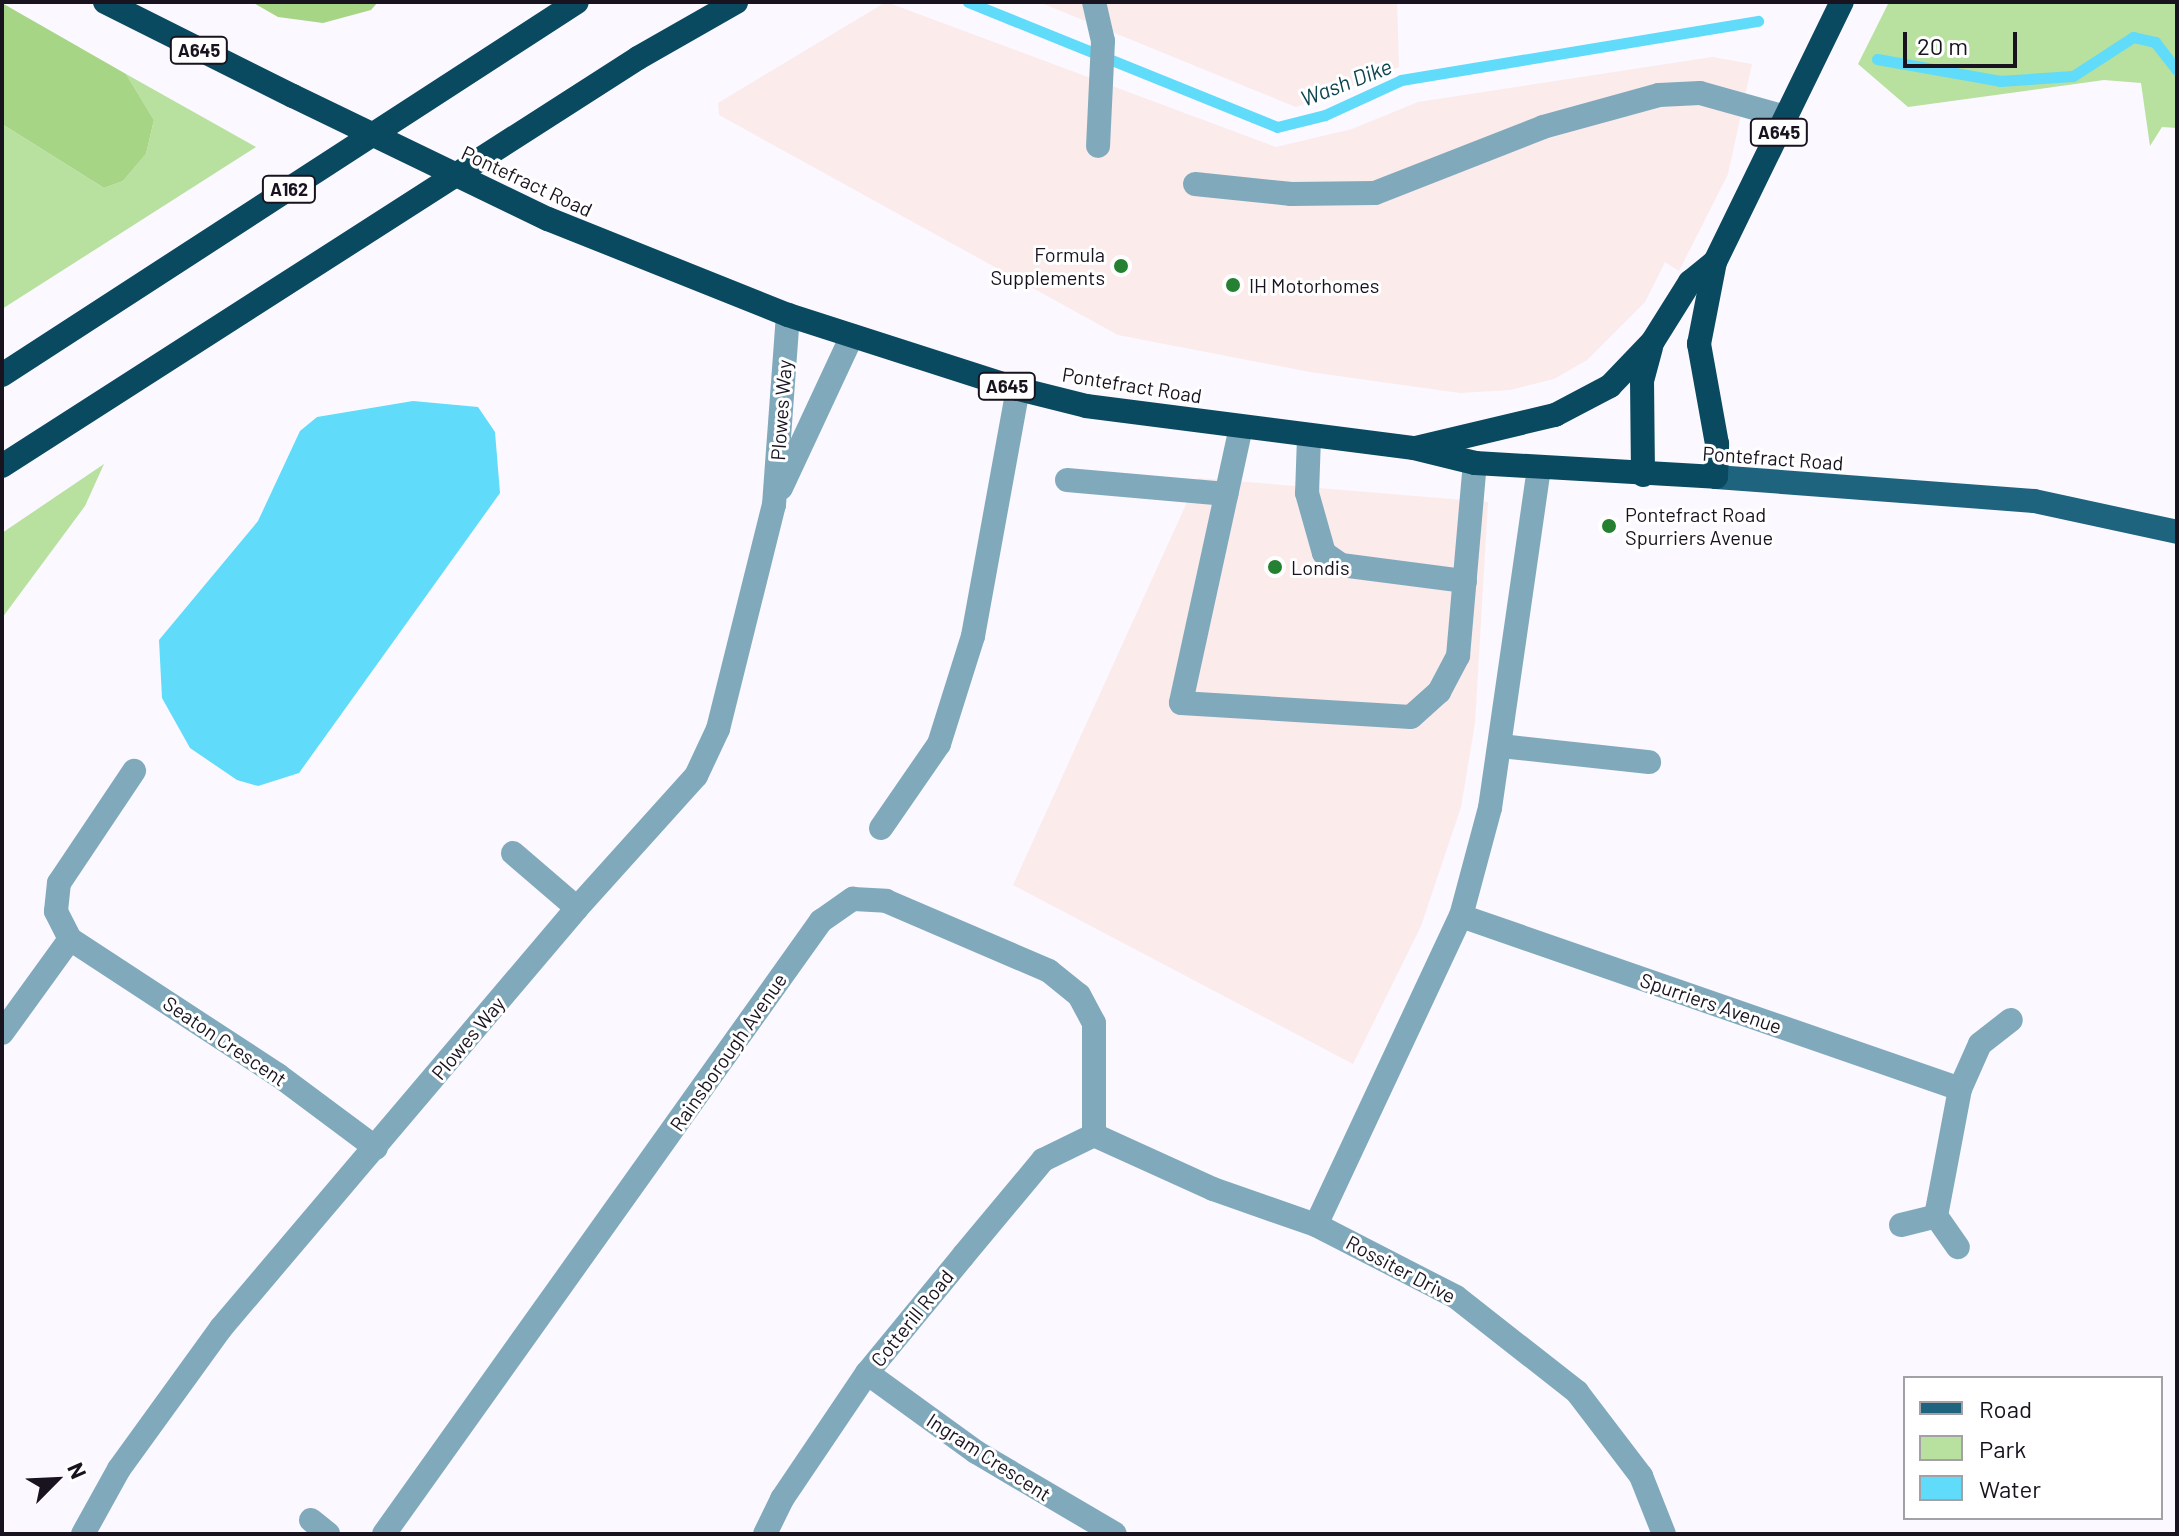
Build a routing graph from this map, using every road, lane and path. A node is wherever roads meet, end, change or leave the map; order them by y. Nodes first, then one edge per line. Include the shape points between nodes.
1 (105, 2) edge
2 (577, 2) edge
3 (736, 2) edge
4 (1094, 2) edge
5 (1842, 2) edge
6 (1786, 117) junction
7 (1098, 146) dead end
8 (1195, 184) dead end
9 (1715, 262) junction
10 (788, 315) junction
11 (852, 336) junction
12 (1653, 341) junction
13 (2, 375) edge
14 (1018, 389) junction
15 (1241, 427) junction
16 (1309, 437) junction
17 (1414, 448) junction
18 (1475, 463) junction
19 (2, 466) edge
20 (1539, 469) junction
21 (1643, 475) junction
22 (1716, 477) junction
23 (1067, 480) dead end
24 (1226, 494) junction
25 (774, 505) junction
26 (2177, 532) edge
27 (1465, 581) junction
28 (1501, 746) junction
29 (1649, 762) dead end
30 (134, 771) dead end
31 (881, 828) dead end
32 (513, 853) dead end
33 (577, 908) junction
34 (1461, 916) junction
35 (70, 939) junction
36 (2011, 1020) dead end
37 (2, 1033) edge
38 (1960, 1089) junction
39 (1094, 1135) junction
40 (376, 1148) junction
41 (1936, 1216) junction
42 (1316, 1225) junction
43 (1901, 1225) dead end
44 (1958, 1247) dead end
45 (867, 1373) junction
46 (83, 1534) edge
47 (384, 1534) edge
48 (765, 1534) edge
49 (1115, 1534) edge
50 (1664, 1534) edge

1 - 10 highway, Pontefract Road / A645, bridge via 548,219
2 - 13 highway, A162
3 - 19 highway via 638,58
4 - 7 street via 1103,41
5 - 6 highway, A645
6 - 8 street via 1700,93 1659,95 1543,127 1375,193 1291,194
6 - 9 highway, A645
9 - 12 highway, A645 via 1690,282
9 - 22 highway, A645 via 1699,344 1717,444
10 - 11 highway, Pontefract Road / A645
10 - 25 street, Plowes Way
11 - 14 highway, Pontefract Road / A645
11 - 25 street, Plowes Way
12 - 17 highway, A645 via 1610,386 1555,415
12 - 21 highway, A645 via 1642,381
14 - 15 highway, Pontefract Road / A645 via 1086,406
14 - 31 street via 973,636 939,744
15 - 16 highway, Pontefract Road / A645
15 - 24 street
16 - 17 highway, Pontefract Road / A645
16 - 27 street via 1307,493 1324,553 1341,565
17 - 18 highway, Pontefract Road / A645
18 - 20 highway, Pontefract Road / A645
18 - 27 street
20 - 21 highway, Pontefract Road / A645
20 - 28 street
21 - 22 highway, Pontefract Road / A645
22 - 26 main road, Pontefract Road / A645 via 2034,501
23 - 24 street
24 - 27 street via 1181,703 1411,717 1439,692 1458,656
25 - 33 street, Plowes Way via 718,729 696,776
28 - 29 street
28 - 34 street
30 - 35 street via 59,883 56,911
32 - 33 street
33 - 40 street, Plowes Way
34 - 38 street, Spurriers Avenue
34 - 42 street
35 - 37 street
35 - 40 street, Seaton Crescent via 278,1075
36 - 38 street via 1980,1044
38 - 41 street
39 - 42 street, Rossiter Drive via 1213,1189
39 - 45 street, Cotterill Road via 1043,1160
39 - 47 street, Rainsborough Avenue via 1094,1023 1079,995 1049,971 886,901 853,899 821,921
40 - 46 street, Plowes Way via 221,1328 119,1469
41 - 43 street
41 - 44 street
42 - 50 street, Rossiter Drive via 1456,1297 1577,1392 1641,1476
45 - 48 street, Cotterill Road via 782,1499
45 - 49 street, Ingram Crescent via 976,1452

